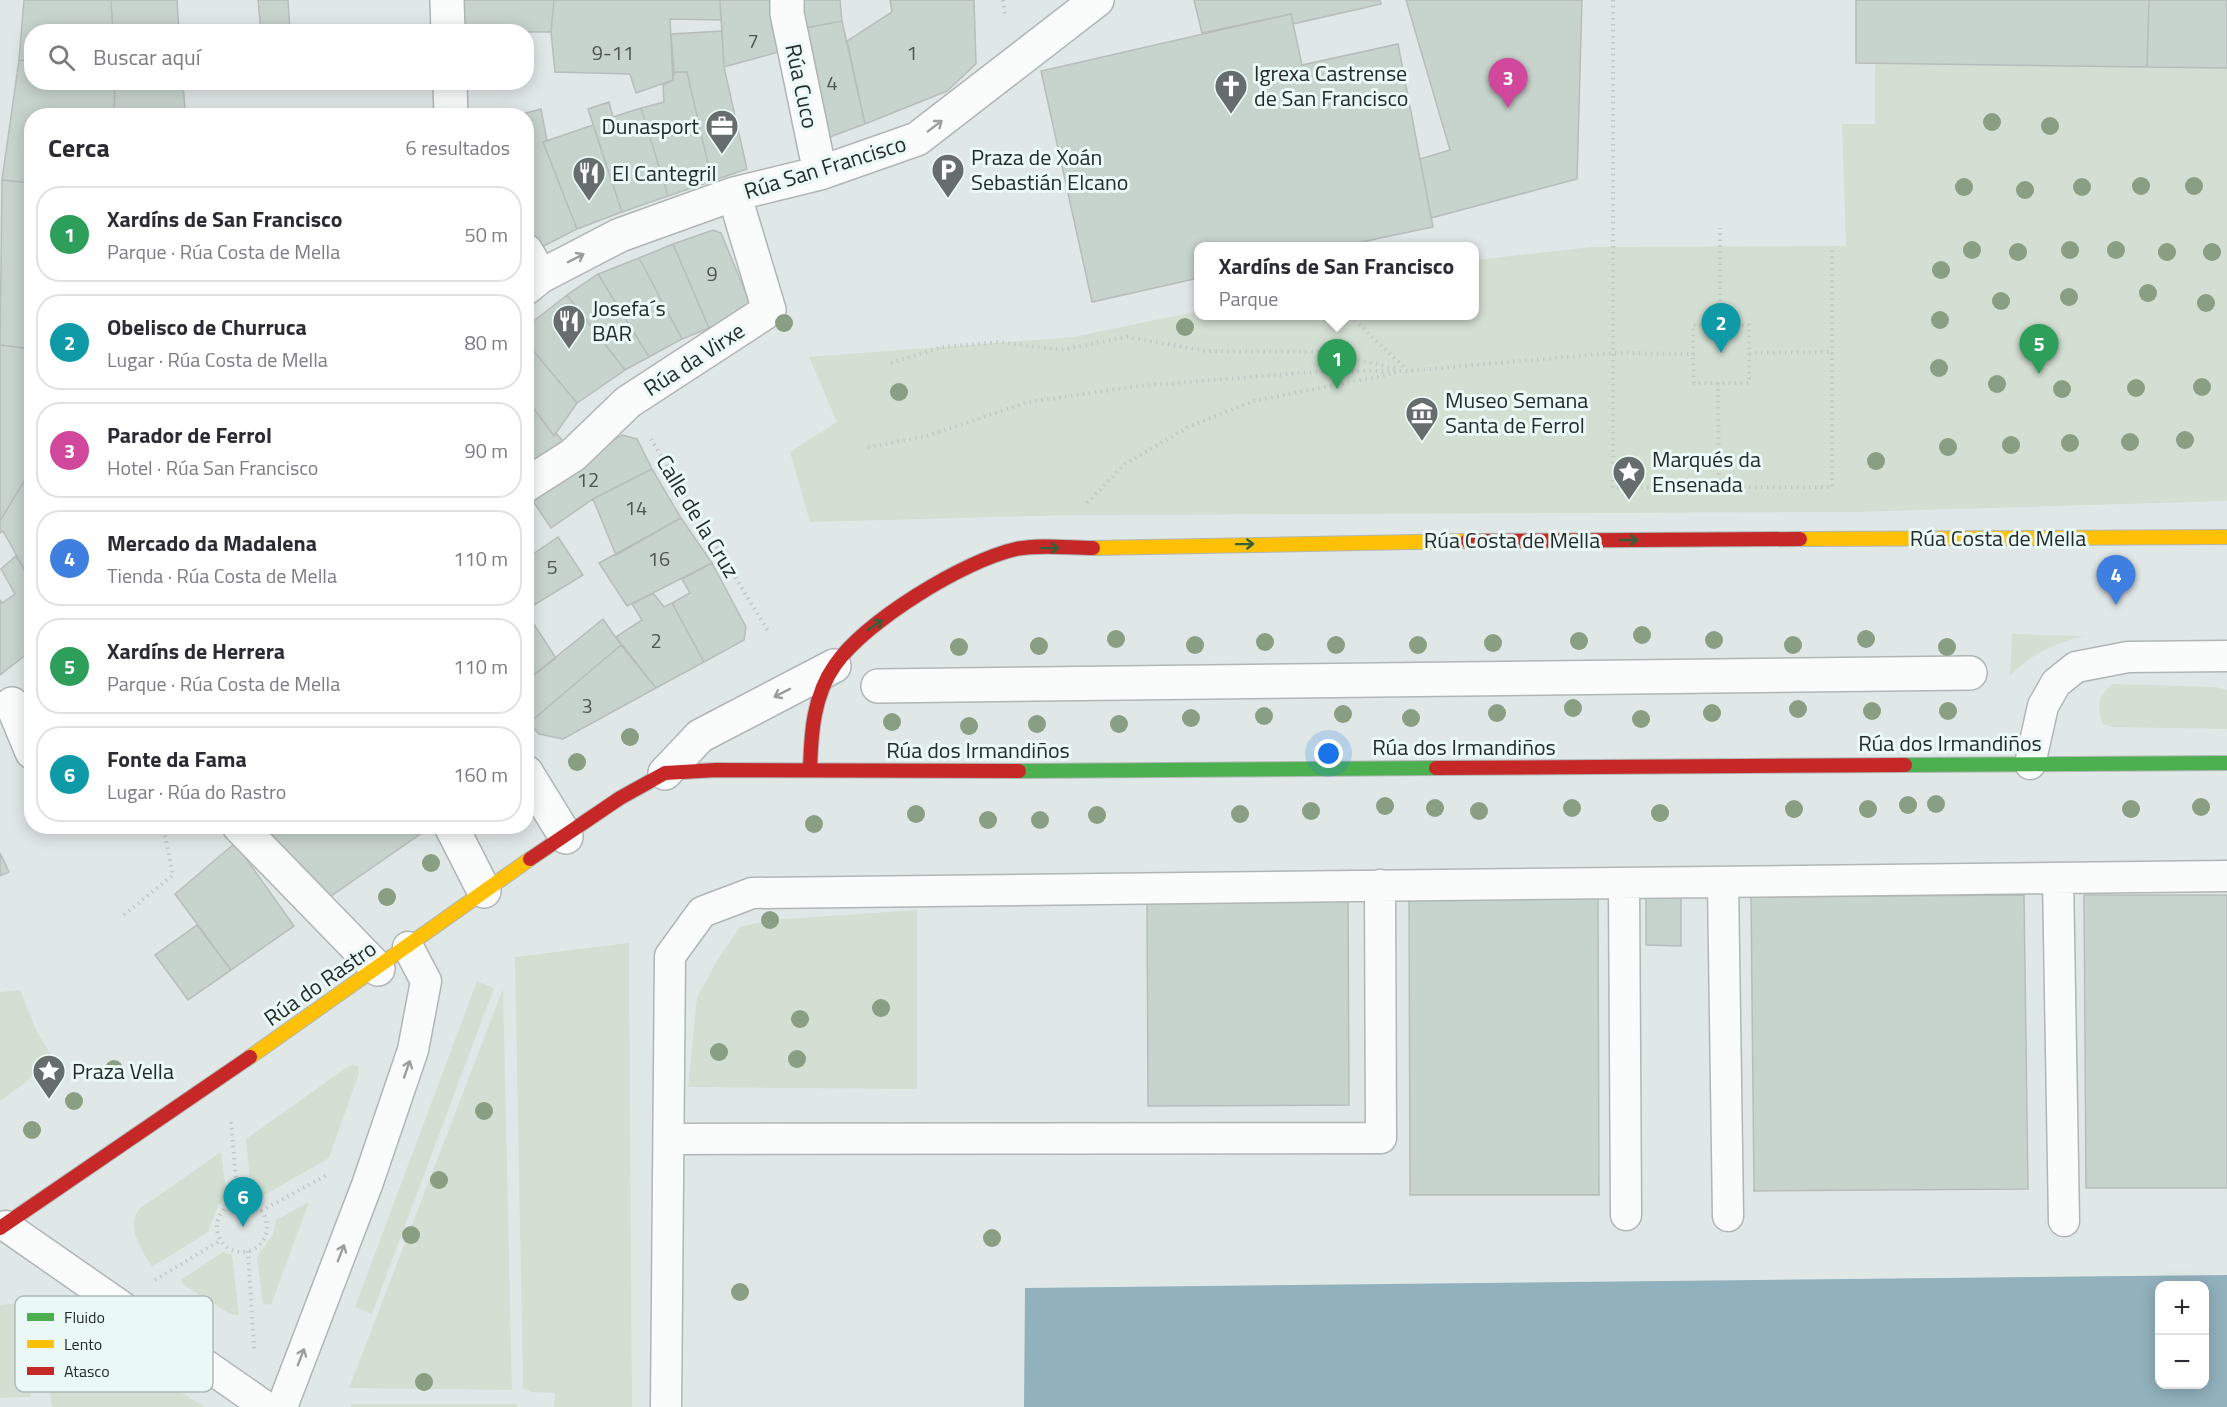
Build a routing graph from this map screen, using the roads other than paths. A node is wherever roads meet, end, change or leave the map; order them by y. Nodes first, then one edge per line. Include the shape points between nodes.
1 (447, 0) edge
2 (787, 0) edge
3 (1097, 0) edge
4 (448, 24) edge
5 (450, 90) edge
6 (451, 108) edge
7 (820, 173) junction
8 (734, 194) junction
9 (534, 271) edge
10 (534, 480) edge
11 (2227, 537) edge
12 (2227, 656) edge
13 (834, 666) junction
14 (1970, 673) dead end
15 (878, 686) dead end
16 (15, 702) edge
17 (24, 728) edge
18 (2227, 763) edge
19 (2030, 764) junction
20 (810, 770) junction
21 (665, 773) junction
22 (534, 785) edge
23 (246, 834) edge
24 (455, 834) edge
25 (566, 837) junction
26 (2227, 876) edge
27 (2058, 878) junction
28 (1723, 883) junction
29 (1624, 884) junction
30 (1380, 885) junction
31 (484, 891) junction
32 (408, 947) junction
33 (378, 969) junction
34 (669, 1139) junction
35 (1626, 1215) dead end
36 (1728, 1216) dead end
37 (2064, 1221) dead end
38 (3, 1227) edge
39 (106, 1296) edge
40 (213, 1368) edge
41 (268, 1405) edge
42 (666, 1407) edge

1 - 4 street
2 - 7 street, Rúa Cuco
7 -> 3 street, Rúa San Francisco via 917,139
5 - 6 street
7 - 8 street, Rúa San Francisco
9 -> 8 street, Rúa San Francisco
8 - 10 street, Rúa da Virxe via 769,310 628,402 573,455
13 -> 11 main road, Rúa Costa de Mella via 866,632 955,571 1017,549 1429,540
12 - 19 lane via 2128,657 2076,667 2056,683 2043,706
13 - 20 main road, Rúa Costa de Mella via 811,728
13 -> 21 street, Rúa Costa de Mella via 700,736
14 - 15 street
16 - 17 street
18 - 19 main road, Rúa dos Irmandiños
19 - 20 main road, Rúa dos Irmandiños
20 - 21 main road, Rúa dos Irmandiños
21 - 25 main road, Rúa do Rastro via 620,798
22 - 25 street
23 - 33 street
24 - 31 street
25 - 31 main road, Rúa do Rastro
26 - 27 lane
27 - 28 lane
27 - 37 lane
28 - 29 lane
28 - 36 lane
29 - 30 lane
29 - 35 lane
30 - 34 lane via 752,893 702,912 670,956
30 - 34 lane via 1381,1138
31 - 32 main road, Rúa do Rastro
32 - 33 main road, Rúa do Rastro
41 -> 32 lane via 367,1185 413,1050 426,981
33 - 38 main road, Rúa do Rastro
34 - 42 lane
38 - 39 lane
40 - 41 lane

